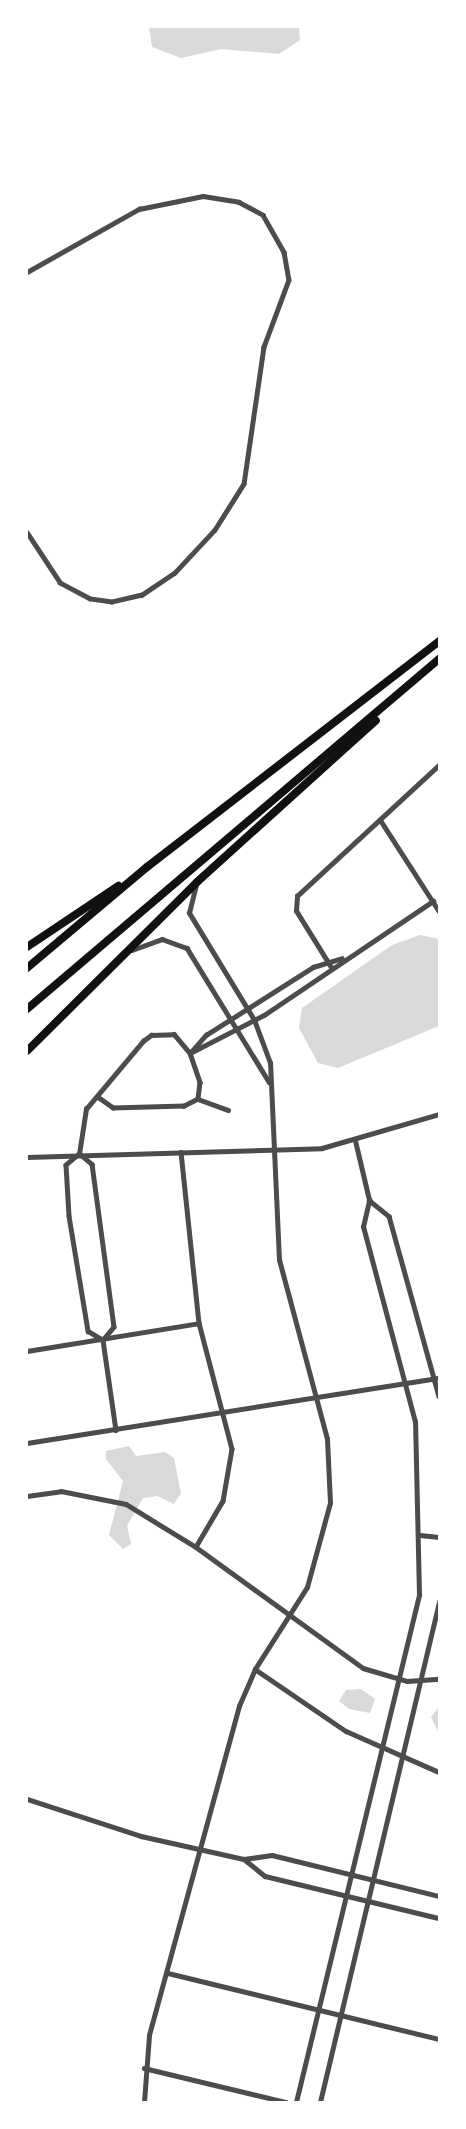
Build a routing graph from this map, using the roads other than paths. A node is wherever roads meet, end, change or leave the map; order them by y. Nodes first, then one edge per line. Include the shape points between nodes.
1 (27, 272) edge
2 (27, 533) edge
3 (439, 641) edge
4 (439, 659) edge
5 (396, 696) junction
6 (439, 765) edge
7 (381, 821) junction
8 (147, 867) junction
9 (197, 882) junction
10 (433, 901) junction
11 (439, 911) edge
12 (27, 947) edge
13 (128, 952) junction
14 (342, 958) junction
15 (327, 962) junction
16 (27, 968) edge
17 (332, 969) junction
18 (27, 1009) edge
19 (248, 1009) junction
20 (232, 1019) junction
21 (254, 1020) junction
22 (239, 1029) junction
23 (27, 1051) edge
24 (190, 1053) junction
25 (269, 1082) junction
26 (97, 1097) junction
27 (198, 1099) junction
28 (228, 1110) dead end
29 (439, 1114) edge
30 (355, 1141) junction
31 (273, 1150) junction
32 (181, 1152) junction
33 (79, 1154) junction
34 (27, 1157) edge
35 (369, 1200) junction
36 (199, 1323) junction
37 (103, 1340) junction
38 (27, 1351) edge
39 (438, 1378) edge
40 (408, 1383) junction
41 (439, 1396) edge
42 (315, 1397) junction
43 (225, 1413) junction
44 (116, 1430) junction
45 (27, 1443) edge
46 (27, 1496) edge
47 (420, 1535) junction
48 (439, 1537) edge
49 (196, 1546) junction
50 (439, 1602) edge
51 (289, 1615) junction
52 (255, 1669) junction
53 (439, 1679) edge
54 (399, 1680) junction
55 (421, 1682) junction
56 (382, 1750) junction
57 (403, 1759) junction
58 (439, 1772) edge
59 (27, 1799) edge
60 (203, 1849) junction
61 (244, 1859) junction
62 (351, 1874) junction
63 (373, 1880) junction
64 (346, 1896) junction
65 (439, 1896) edge
66 (368, 1901) junction
67 (439, 1918) edge
68 (168, 1972) junction
69 (318, 2009) junction
70 (341, 2015) junction
71 (439, 2039) edge
72 (144, 2068) junction
73 (144, 2102) edge
74 (286, 2102) edge
75 (296, 2102) edge
76 (320, 2102) edge

1 - 2 street via 160,202 222,198 263,215 284,252 289,280 264,347 250,464 230,509 194,554 159,586 112,602 75,593 48,570
3 - 8 main road
4 - 5 main road
5 - 9 main road
5 - 18 main road
6 - 7 street
7 - 10 street
7 - 15 street via 297,896 296,911
8 - 12 main road
8 - 16 main road
9 - 13 main road
9 - 19 street via 189,913
10 - 11 street
10 - 14 street
13 - 20 street via 162,939 180,944
13 - 23 main road
14 - 15 street
14 - 17 street
15 - 17 street
15 - 19 street
17 - 21 street
19 - 20 street
19 - 21 street
20 - 22 street
20 - 24 street
21 - 22 street
21 - 25 street via 270,1063
22 - 24 street
22 - 25 street
24 - 26 street via 174,1034 151,1035
24 - 27 street via 200,1082
25 - 31 street
26 - 27 street via 113,1108 184,1106
26 - 33 street via 80,1125
27 - 28 street
29 - 30 street
30 - 31 street
30 - 35 street
31 - 32 street
31 - 42 street via 279,1260
32 - 33 street
32 - 36 street
33 - 34 street
33 - 37 street via 93,1164 114,1327
33 - 37 street via 66,1165 69,1216 88,1331
35 - 39 street via 389,1216
35 - 40 street via 363,1227
36 - 37 street
36 - 43 street
37 - 38 street
37 - 44 street
39 - 40 street
39 - 41 street
40 - 42 street
40 - 47 street via 419,1462
42 - 43 street
42 - 51 street via 327,1440 330,1503 317,1564
43 - 44 street
43 - 49 street via 232,1449 230,1476
44 - 45 street
46 - 49 street via 61,1491 112,1499 142,1512
47 - 48 street
47 - 54 street via 418,1598
49 - 51 street
50 - 55 street
51 - 52 street
51 - 54 street via 363,1668
52 - 56 street
52 - 60 street via 237,1712
53 - 55 street
54 - 55 street
54 - 56 street
55 - 57 street
56 - 57 street
56 - 62 street
57 - 58 street
57 - 63 street
59 - 60 street
60 - 61 street
60 - 68 street
61 - 62 street via 272,1855
61 - 64 street via 263,1875
62 - 63 street
62 - 64 street
63 - 65 street
63 - 66 street
64 - 66 street
64 - 69 street
66 - 67 street
66 - 70 street
68 - 69 street
68 - 72 street
69 - 70 street
69 - 75 street
70 - 71 street
70 - 76 street
72 - 73 street
72 - 74 street

